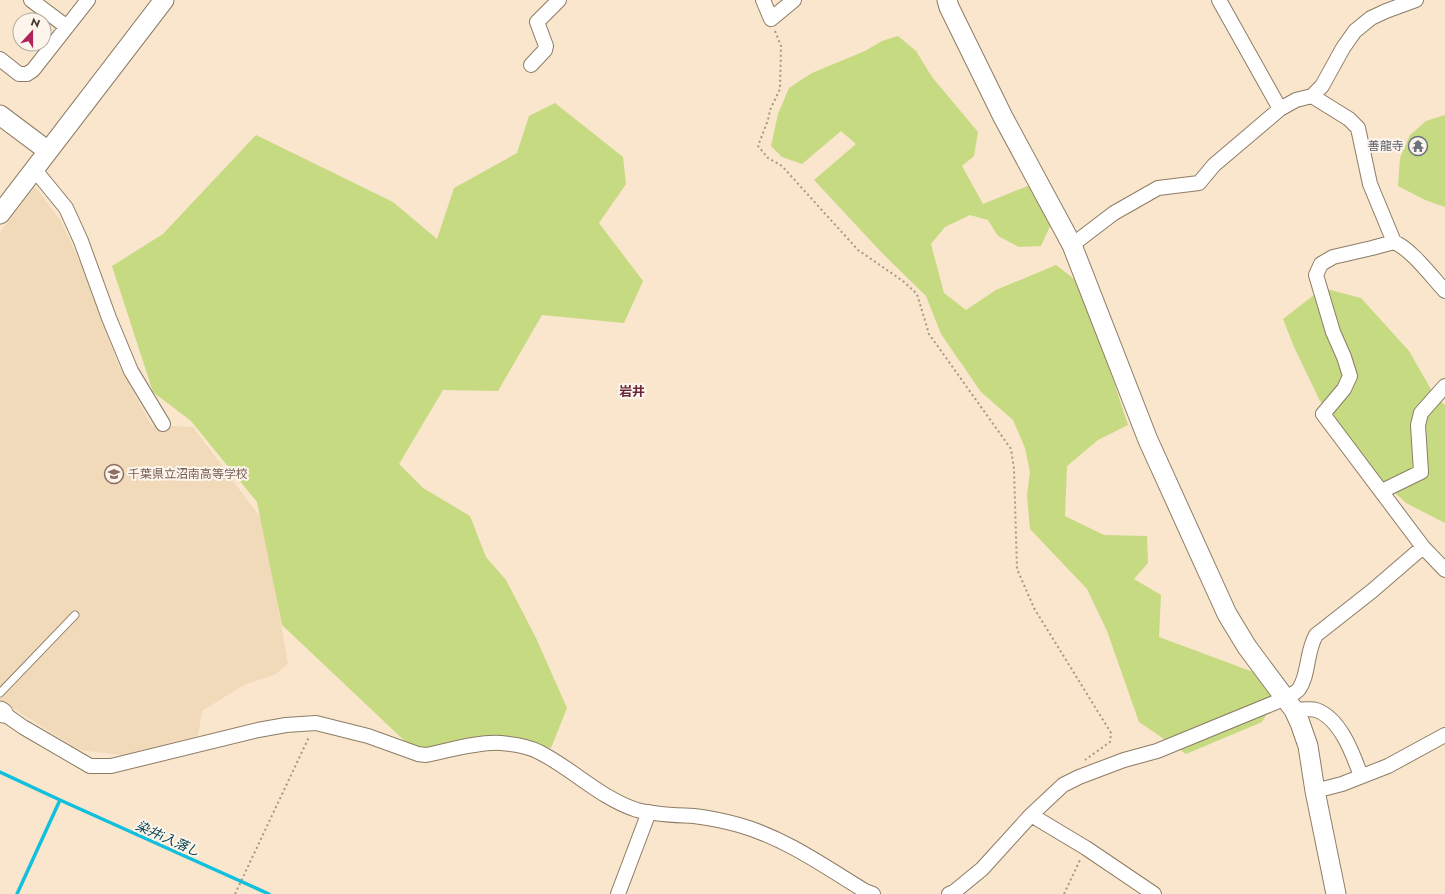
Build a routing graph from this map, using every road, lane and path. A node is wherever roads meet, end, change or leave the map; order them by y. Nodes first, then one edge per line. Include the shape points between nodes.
1 (31, 0) edge
2 (88, 0) edge
3 (164, 0) edge
4 (559, 0) edge
5 (763, 0) edge
6 (794, 0) edge
7 (947, 0) edge
8 (1219, 0) edge
9 (1416, 0) edge
10 (771, 18) junction
11 (67, 27) junction
12 (0, 59) edge
13 (531, 66) dead end
14 (1312, 96) junction
15 (1280, 109) junction
16 (0, 115) edge
17 (48, 150) junction
18 (35, 170) junction
19 (0, 214) edge
20 (1394, 242) junction
21 (1072, 245) junction
22 (1445, 291) edge
23 (1445, 386) edge
24 (163, 424) dead end
25 (1382, 491) junction
26 (1423, 547) junction
27 (1445, 570) edge
28 (75, 615) dead end
29 (0, 693) edge
30 (1290, 704) junction
31 (2, 712) edge
32 (316, 723) junction
33 (1445, 735) edge
34 (1083, 763) dead end
35 (1361, 776) junction
36 (1315, 791) junction
37 (649, 812) junction
38 (1031, 814) junction
39 (1086, 848) junction
40 (235, 894) edge
41 (618, 894) edge
42 (873, 894) edge
43 (949, 894) edge
44 (1064, 894) edge
45 (1154, 894) edge
46 (1336, 894) edge

1 - 11 street
2 - 11 street
3 - 17 street
4 - 13 street via 537,22 546,46
5 - 10 street
6 - 10 street
7 - 21 street via 1003,117
8 - 15 street
9 - 14 street via 1371,18 1356,31 1343,48 1322,86
10 - 34 path via 780,46 780,89 758,146 768,158 782,166 858,250 917,294 929,334 1011,449 1017,569 1034,608 1111,733 1110,742
11 - 12 street via 27,74 19,74
14 - 15 street via 1296,100
14 - 20 street via 1349,118 1358,128 1370,184
15 - 21 street via 1214,165 1199,183 1158,188 1114,213
16 - 17 street
17 - 18 street
18 - 19 street
18 - 24 street via 66,208 131,372
20 - 22 street via 1400,244 1417,260
20 - 25 street via 1333,256 1321,264 1316,275 1333,332 1350,376 1344,389 1324,414
21 - 30 street via 1148,440 1227,614
23 - 25 street via 1421,413 1418,425 1421,472
25 - 26 street
26 - 27 street
26 - 30 street via 1316,635 1311,644 1304,680
28 - 29 lane
30 - 35 street via 1328,716 1344,737
30 - 36 street via 1308,746
30 - 38 street via 1079,777 1063,785
31 - 32 street via 23,728 90,766 111,766 258,730
32 - 37 street via 368,736 426,755 499,742 525,747 538,751 602,794
32 - 40 path
33 - 35 street via 1388,766
35 - 36 street
36 - 46 street
37 - 41 street
37 - 42 street via 738,825 776,838
38 - 39 street
38 - 43 street via 982,869
39 - 44 path
39 - 45 street

